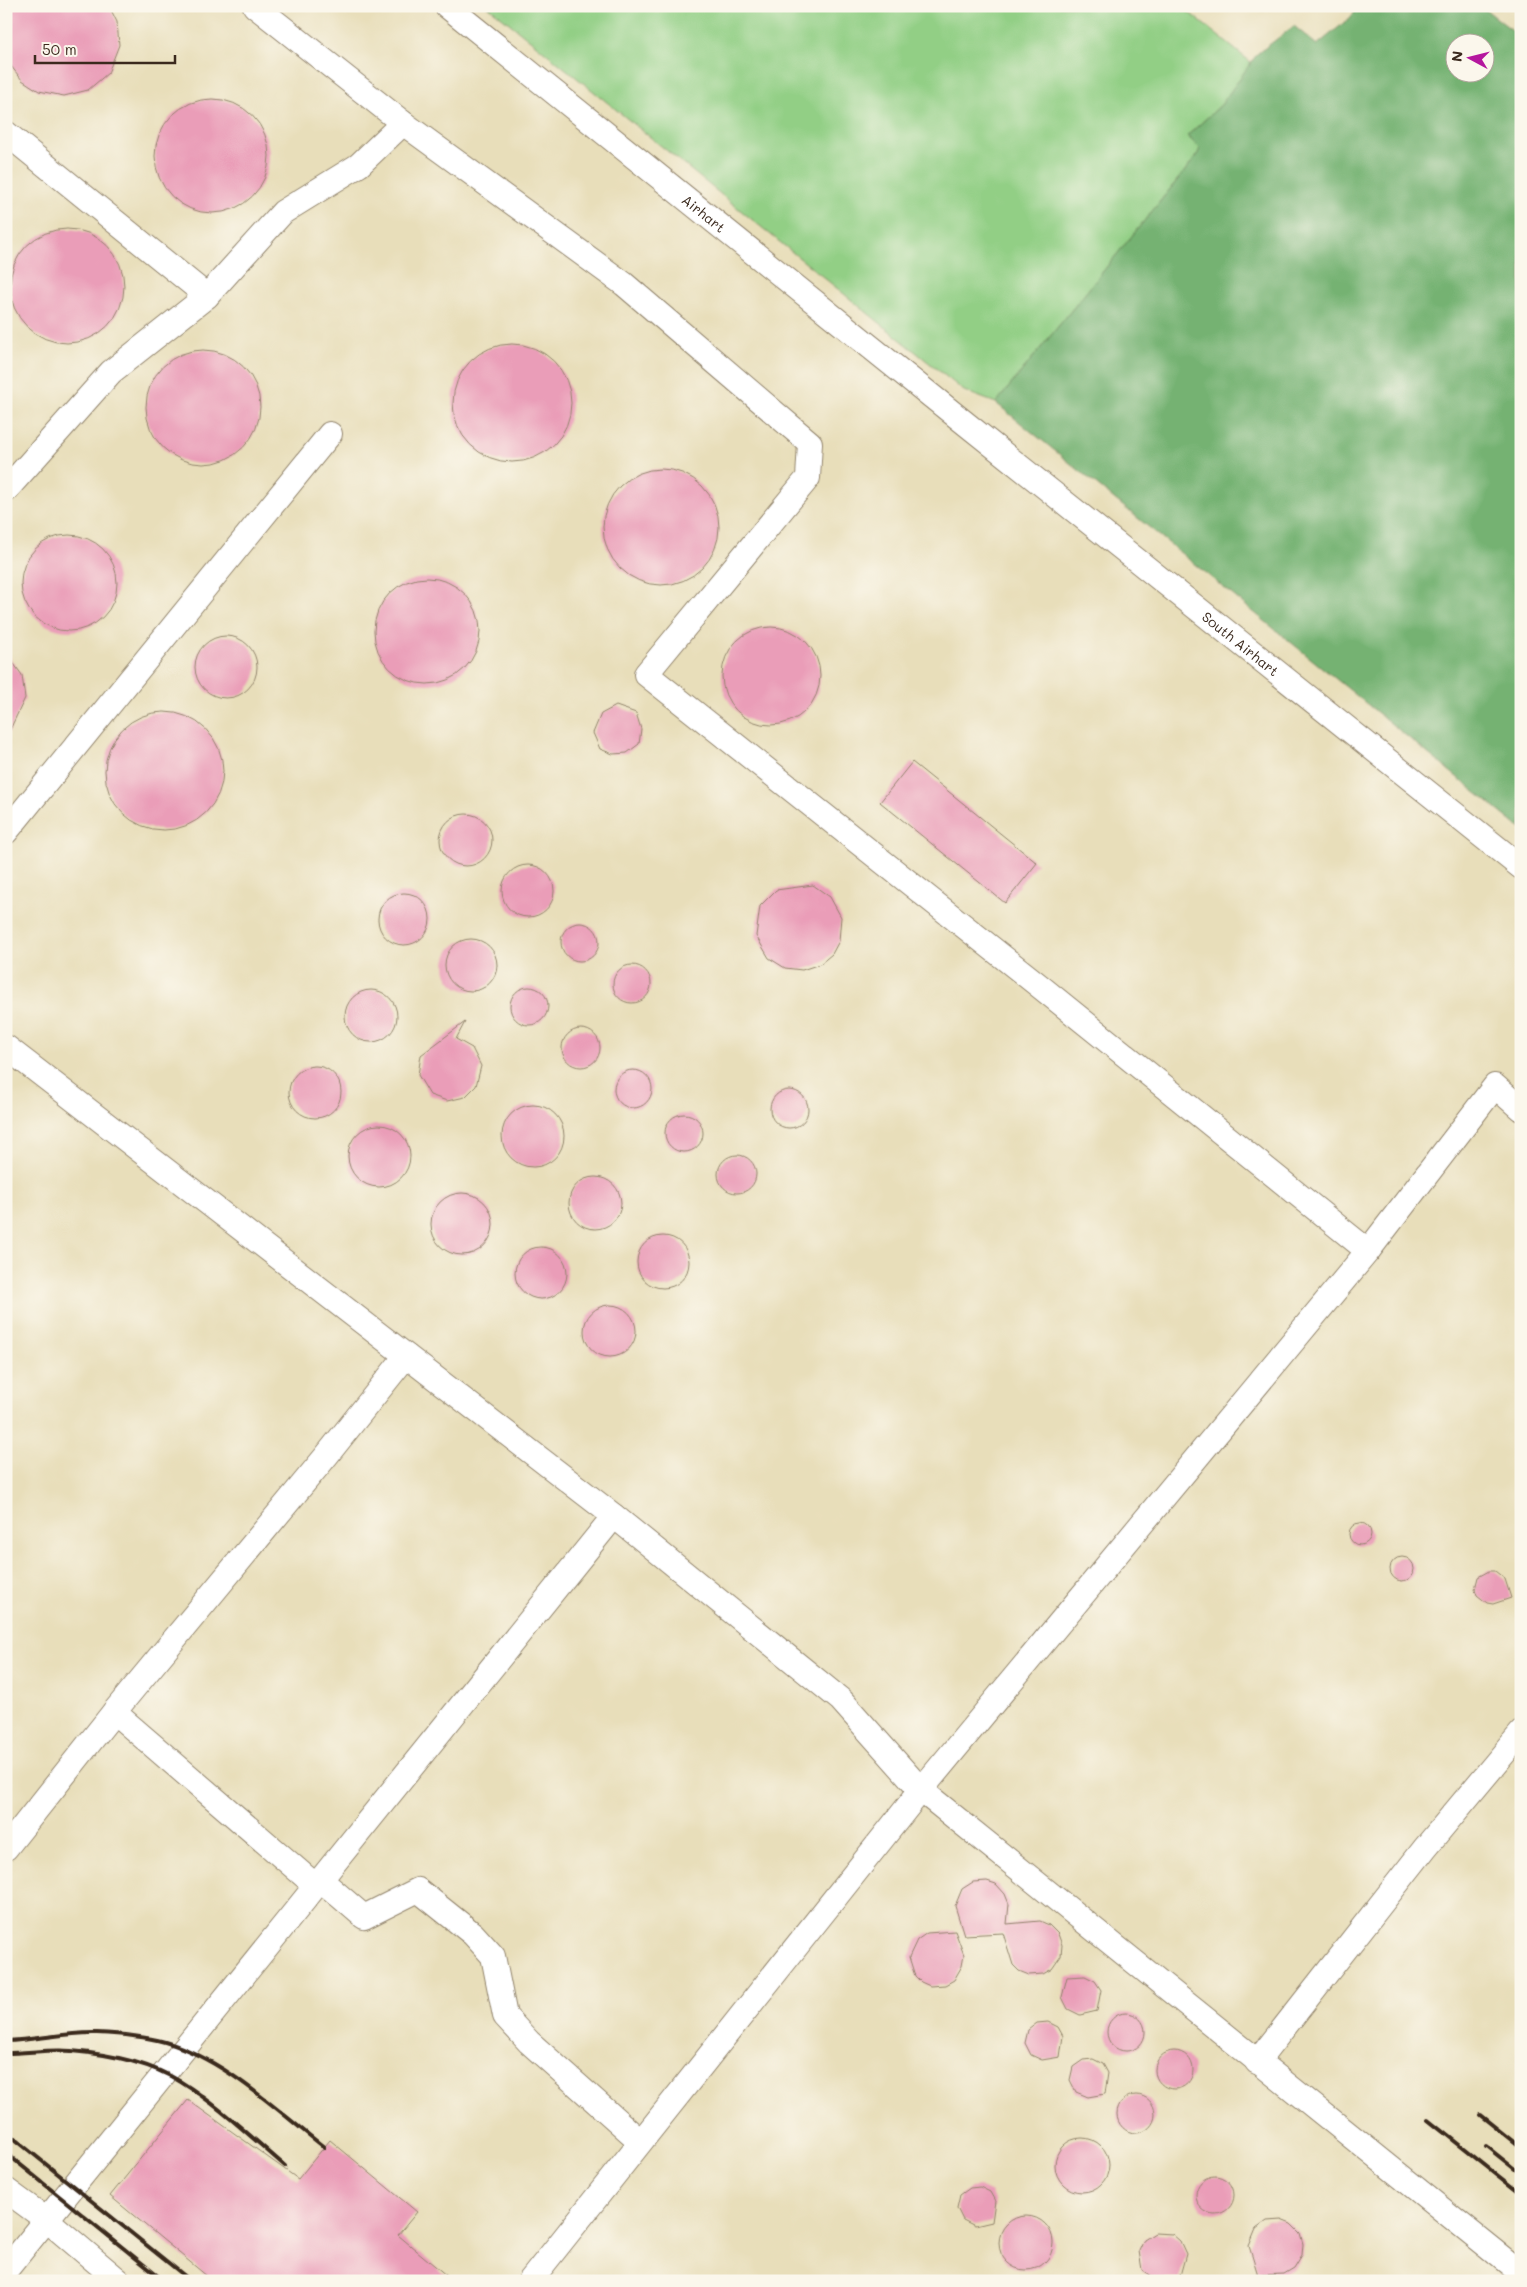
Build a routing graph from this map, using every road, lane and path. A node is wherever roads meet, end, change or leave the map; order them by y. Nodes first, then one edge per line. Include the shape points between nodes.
1 (255, 6) edge
2 (447, 6) edge
3 (403, 123) junction
4 (6, 133) edge
5 (207, 296) junction
6 (960, 419) joint
7 (330, 434) dead end
8 (6, 490) edge
9 (6, 832) edge
10 (1521, 867) edge
11 (6, 1047) edge
12 (1521, 1109) edge
13 (1368, 1251) junction
14 (406, 1356) junction
15 (614, 1516) junction
16 (114, 1712) junction
17 (1521, 1733) edge
18 (921, 1790) junction
19 (6, 1848) edge
20 (318, 1883) junction
21 (1257, 2062) junction
22 (640, 2140) junction
23 (6, 2190) edge
24 (47, 2220) junction
25 (6, 2270) edge
26 (1521, 2273) edge
27 (119, 2281) edge
28 (530, 2281) edge

1 - 3 street
2 - 6 street, Airhart
3 - 5 street via 359,165 283,212
3 - 13 street via 624,284 810,443 808,478 646,674
4 - 5 street
5 - 8 street via 111,372
6 - 10 street, South Airhart
7 - 9 street
11 - 14 street
12 - 13 street via 1495,1086
13 - 18 street
14 - 15 street
14 - 16 street
15 - 18 street via 841,1700
15 - 20 street
16 - 19 street
16 - 20 street
17 - 21 street
18 - 21 street
18 - 22 street
20 - 22 street via 364,1917 418,1890 438,1904 493,1956 504,2016
20 - 24 street
21 - 26 street
22 - 28 street
23 - 24 street
24 - 25 street
24 - 27 street

